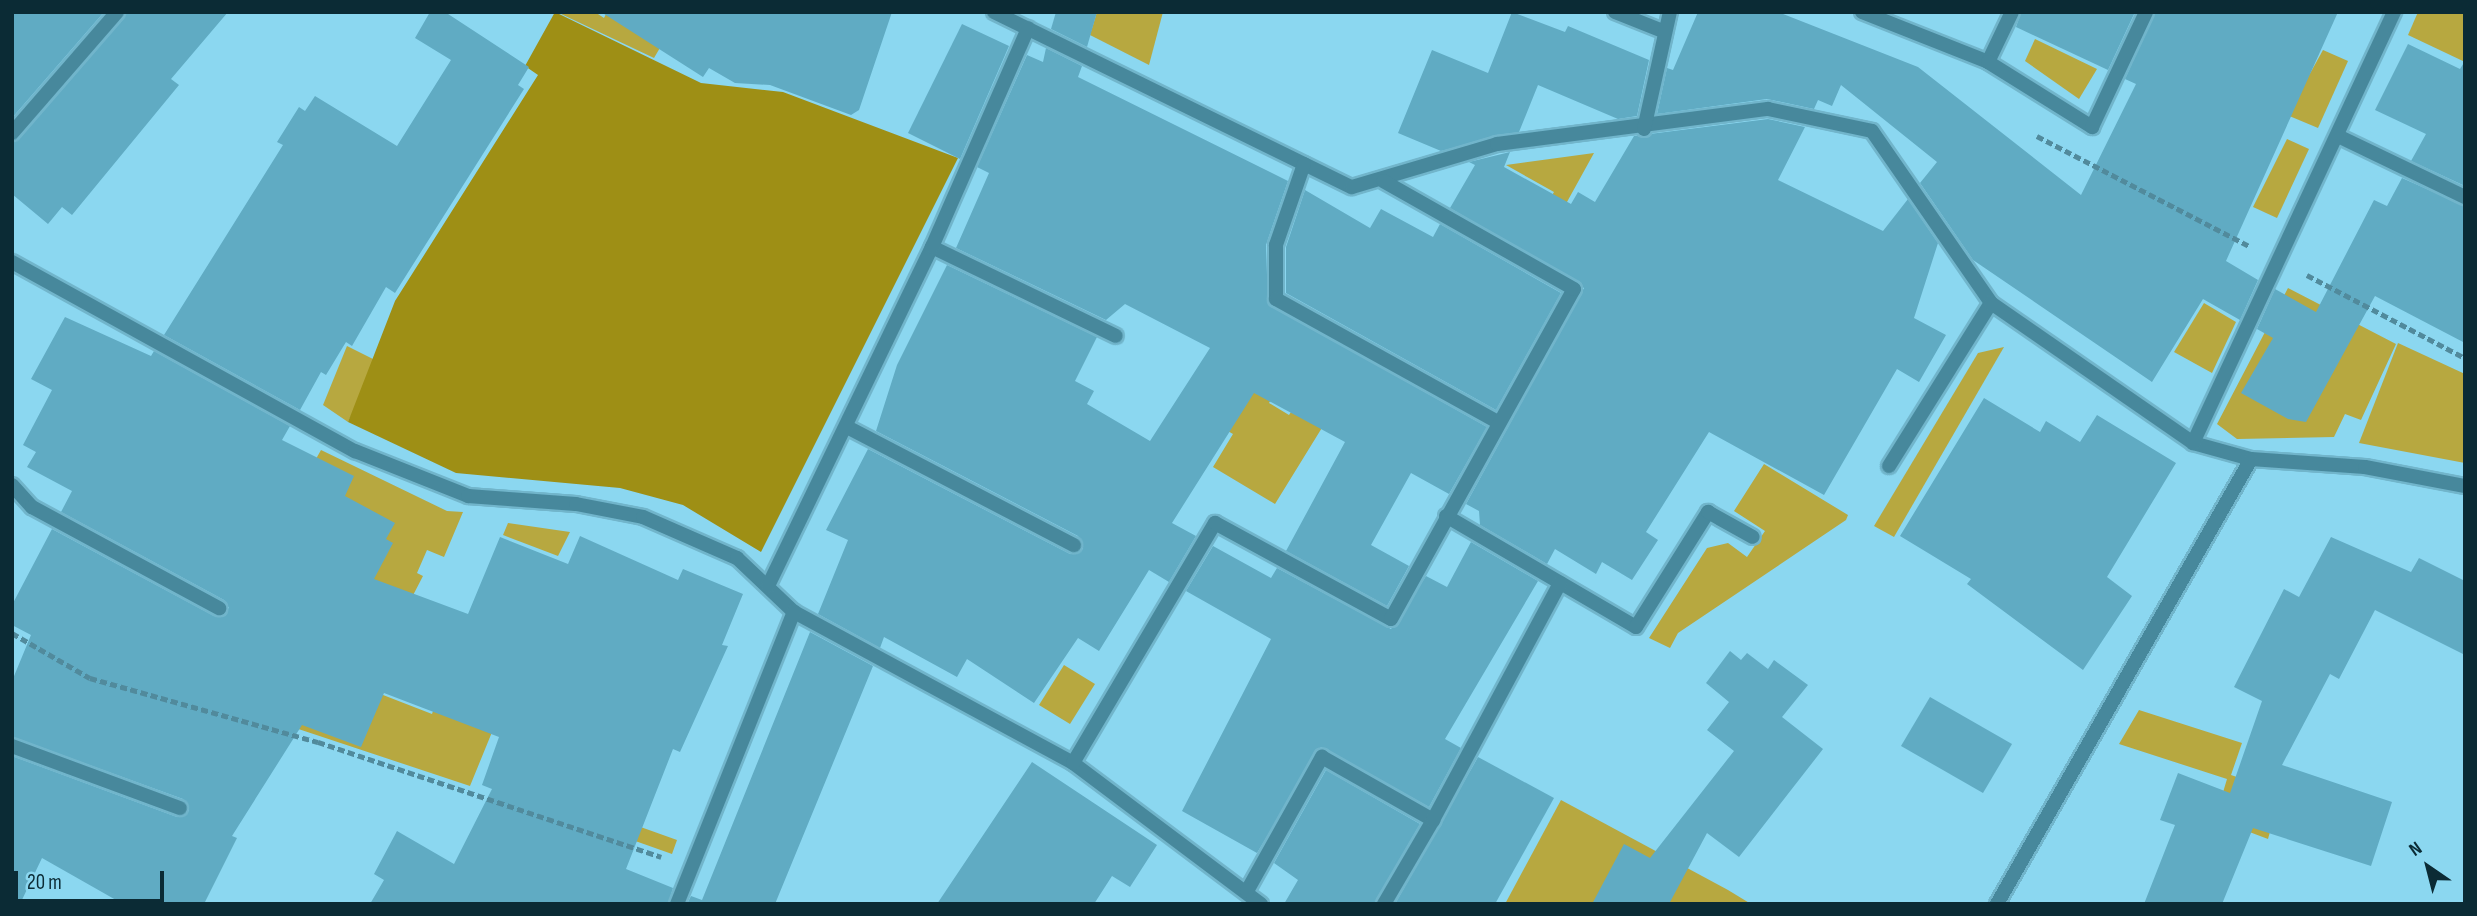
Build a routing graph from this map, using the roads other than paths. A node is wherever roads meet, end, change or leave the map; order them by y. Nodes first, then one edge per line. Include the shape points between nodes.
1 (117, 12) edge
2 (994, 12) edge
3 (1615, 12) edge
4 (1670, 12) edge
5 (1862, 12) edge
6 (2012, 12) edge
7 (2146, 12) edge
8 (2394, 12) edge
9 (1027, 28) junction
10 (1663, 31) junction
11 (1988, 62) junction
12 (1644, 129) junction
13 (12, 133) edge
14 (2338, 136) junction
15 (1304, 164) junction
16 (1382, 181) junction
17 (2465, 197) edge
18 (932, 247) junction
19 (12, 262) edge
20 (1992, 303) junction
21 (1116, 336) dead end
22 (1499, 422) junction
23 (847, 427) junction
24 (2193, 443) junction
25 (2251, 459) junction
26 (1889, 466) dead end
27 (12, 485) edge
28 (2465, 486) edge
29 (1446, 516) junction
30 (1753, 537) dead end
31 (1074, 545) dead end
32 (1560, 583) junction
33 (768, 586) junction
34 (219, 608) dead end
35 (794, 612) junction
36 (12, 746) edge
37 (1073, 763) junction
38 (180, 808) dead end
39 (1433, 820) junction
40 (1247, 891) junction
41 (2000, 902) edge
42 (677, 904) edge
43 (1261, 904) edge
44 (1384, 904) edge

1 - 13 street
2 - 9 street
3 - 10 street
4 - 10 street
5 - 11 street
6 - 11 street
7 - 11 street via 2092,127
8 - 14 street
9 - 15 street
9 - 18 street
10 - 12 street
12 - 16 street via 1497,144
12 - 20 street via 1768,109 1872,131
14 - 17 street
14 - 24 street
15 - 16 street via 1352,187
15 - 22 street via 1276,244 1276,299
16 - 22 street via 1574,289
18 - 21 street
18 - 23 street
19 - 33 street via 355,451 468,496 576,504 643,517 737,558
20 - 24 street
20 - 26 street
22 - 29 street
23 - 31 street
23 - 33 street
24 - 25 street
25 - 28 street via 2365,467
25 - 41 street
27 - 34 street via 32,507
29 - 32 street
29 - 37 street via 1391,619 1215,523
30 - 32 street via 1708,512 1636,627
32 - 39 street
33 - 35 street
35 - 37 street
35 - 42 street via 695,869
36 - 38 street
37 - 40 street
39 - 40 street via 1322,757
39 - 44 street
40 - 43 street

